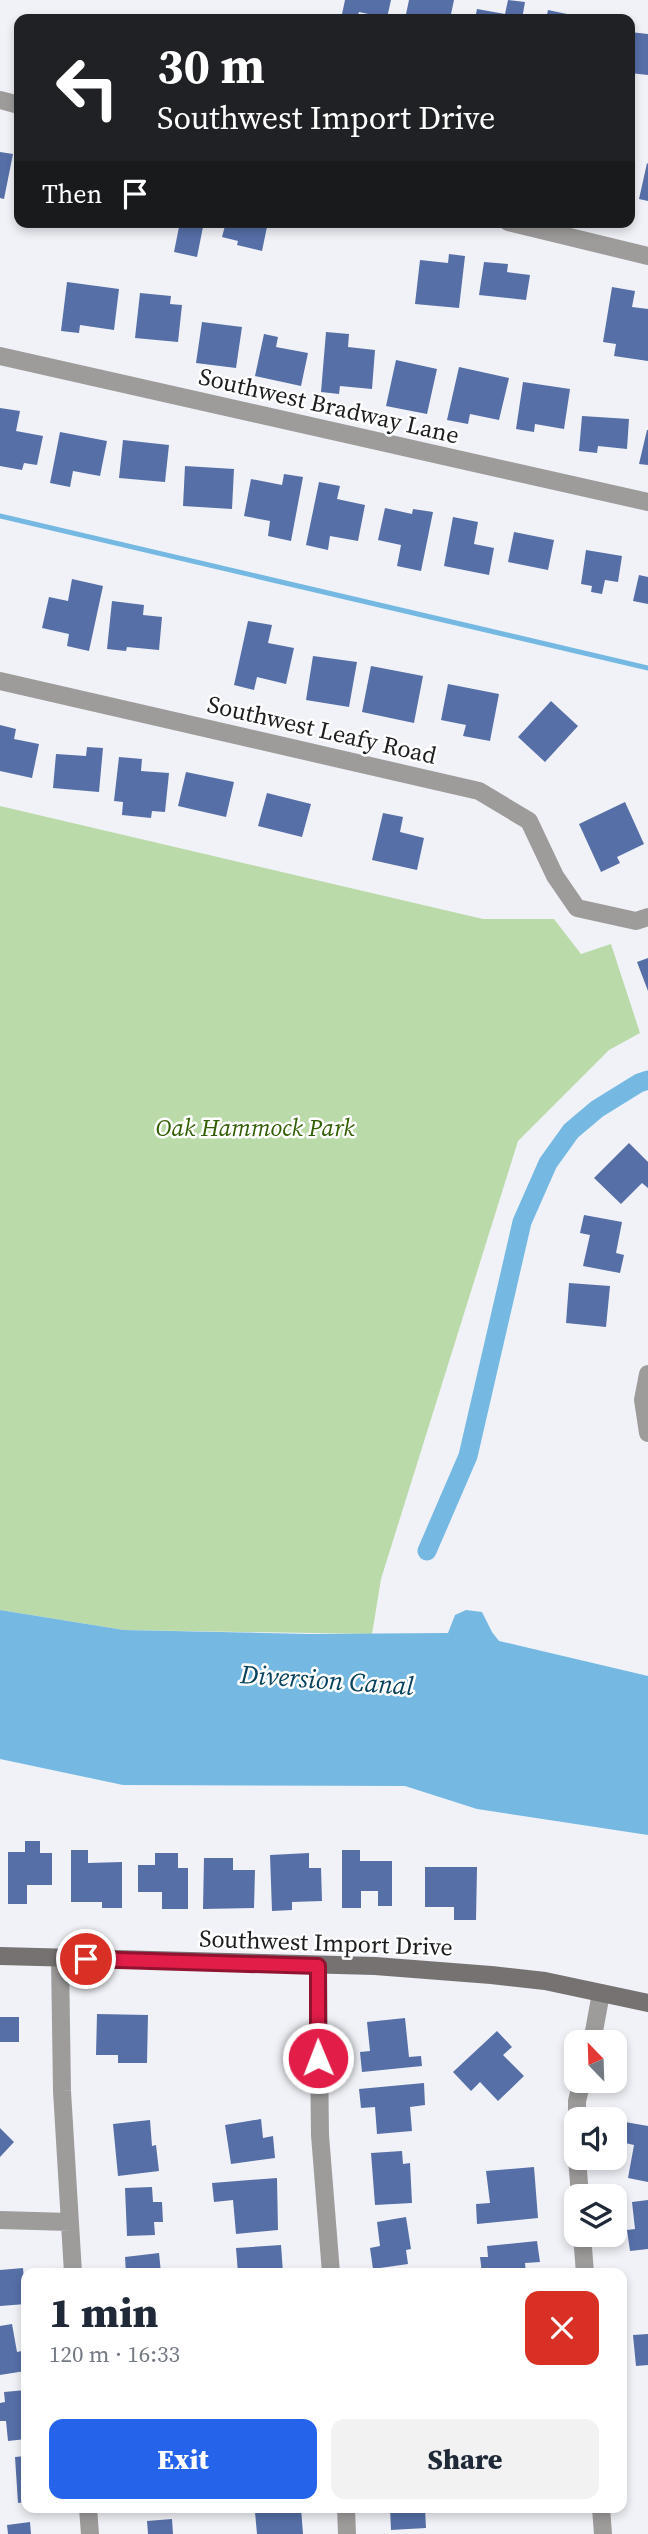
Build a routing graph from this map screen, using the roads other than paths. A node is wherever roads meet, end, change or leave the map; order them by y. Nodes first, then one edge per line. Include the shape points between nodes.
1 (533, 228) edge
2 (648, 256) edge
3 (0, 356) edge
4 (648, 502) edge
5 (0, 681) edge
6 (648, 917) edge
7 (648, 1374) edge
8 (648, 1433) edge
9 (0, 1956) edge
10 (61, 1958) junction
11 (318, 1966) junction
12 (601, 1993) junction
13 (648, 2003) edge
14 (594, 2030) edge
15 (0, 2220) edge
16 (70, 2222) junction
17 (583, 2247) edge
18 (73, 2268) edge
19 (331, 2268) edge
20 (584, 2268) edge
21 (88, 2513) edge
22 (346, 2513) edge
23 (601, 2513) edge
24 (90, 2534) edge
25 (347, 2534) edge
26 (603, 2534) edge

1 - 2 street
3 - 4 street, Southwest Bradway Lane
5 - 6 street, Southwest Leafy Road via 479,791 529,821 555,876 577,908 636,921
7 - 8 street via 643,1400
9 - 10 street, Southwest Import Drive
10 - 11 street, Southwest Import Drive
10 - 16 street via 62,2091
11 - 12 street, Southwest Import Drive via 491,1975
11 - 19 street via 320,2135
12 - 13 street, Southwest Import Drive
12 - 14 street
15 - 16 street
16 - 18 street
17 - 20 street
21 - 24 street
22 - 25 street
23 - 26 street

